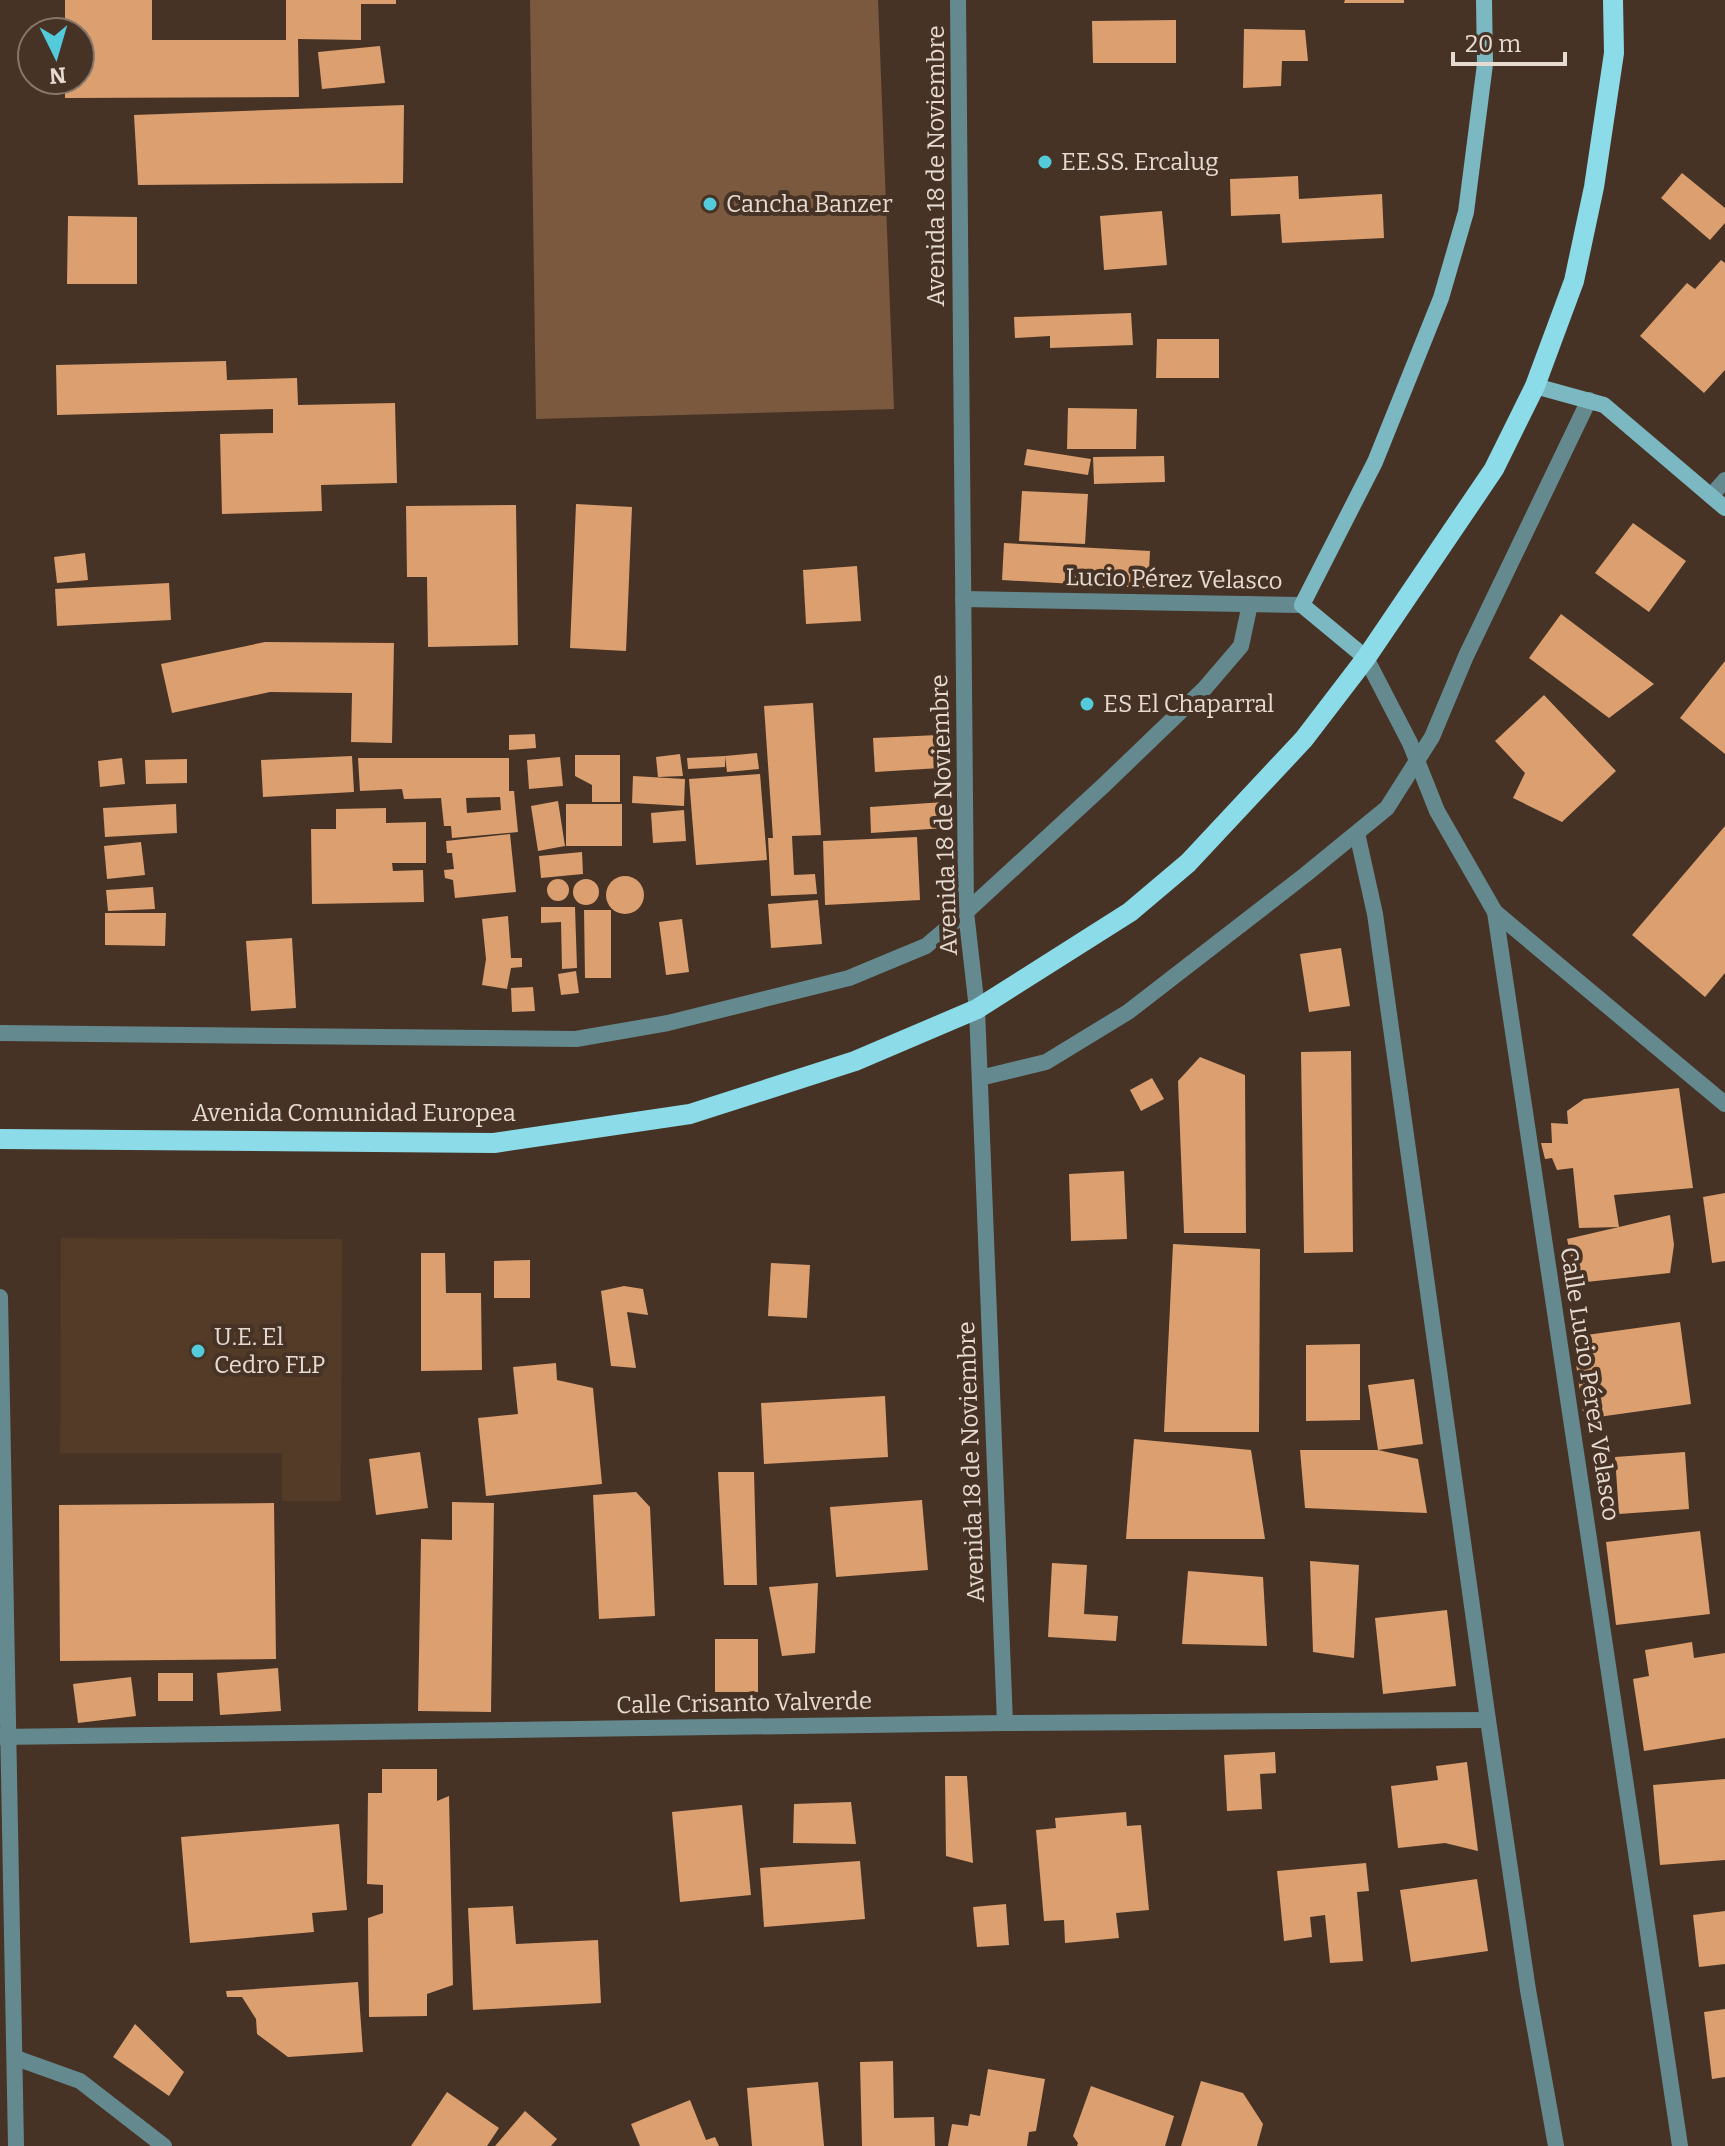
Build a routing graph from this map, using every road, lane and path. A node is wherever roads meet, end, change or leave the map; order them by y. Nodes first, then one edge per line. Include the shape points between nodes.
1 (958, 0) edge
2 (1484, 0) edge
3 (1613, 0) edge
4 (1535, 386) junction
5 (1589, 400) junction
6 (1725, 480) edge
7 (1711, 496) junction
8 (1725, 508) edge
9 (963, 599) junction
10 (1250, 604) junction
11 (1302, 605) junction
12 (1366, 658) junction
13 (1417, 761) junction
14 (1357, 833) junction
15 (966, 912) junction
16 (1495, 912) junction
17 (977, 1009) junction
18 (0, 1033) edge
19 (980, 1078) junction
20 (1725, 1104) edge
21 (0, 1139) edge
22 (0, 1297) edge
23 (1488, 1720) junction
24 (1005, 1723) junction
25 (5, 1737) edge
26 (16, 2058) junction
27 (16, 2146) edge
28 (164, 2146) edge
29 (1556, 2146) edge
30 (1680, 2146) edge

1 - 9 street, Avenida 18 de Noviembre
2 - 11 main road via 1485,64 1466,212 1445,284 1375,462
3 - 4 main road, Avenida Comunidad Europea via 1614,53 1594,187 1574,281
4 - 5 main road
4 - 12 main road, Avenida Comunidad Europea via 1494,469
5 - 7 main road via 1604,405
5 - 13 street
6 - 7 street
7 - 8 main road
9 - 10 street, Lucio Pérez Velasco
9 - 15 street, Avenida 18 de Noviembre
10 - 11 street, Lucio Pérez Velasco
10 - 15 street via 1241,646 1205,688
11 - 12 main road, Lucio Pérez Velasco
12 - 13 street, Calle Lucio Pérez Velasco
12 - 17 main road, Avenida Comunidad Europea via 1304,739 1188,863 1130,912
13 - 14 street via 1387,808
13 - 16 street, Calle Lucio Pérez Velasco via 1437,811
14 - 19 street via 1128,1012 1046,1062
14 - 23 street via 1375,914
15 - 17 street, Avenida 18 de Noviembre
15 - 18 street via 926,946 849,978 668,1023 576,1039
16 - 20 street
16 - 30 street, Calle Lucio Pérez Velasco
17 - 19 street, Avenida 18 de Noviembre
17 - 21 main road, Avenida Comunidad Europea via 855,1061 690,1114 494,1143
19 - 24 street, Avenida 18 de Noviembre
22 - 25 street
23 - 24 street, Calle Crisanto Valverde
23 - 29 street
24 - 25 street, Calle Crisanto Valverde
25 - 26 street
26 - 27 street
26 - 28 street via 80,2081

